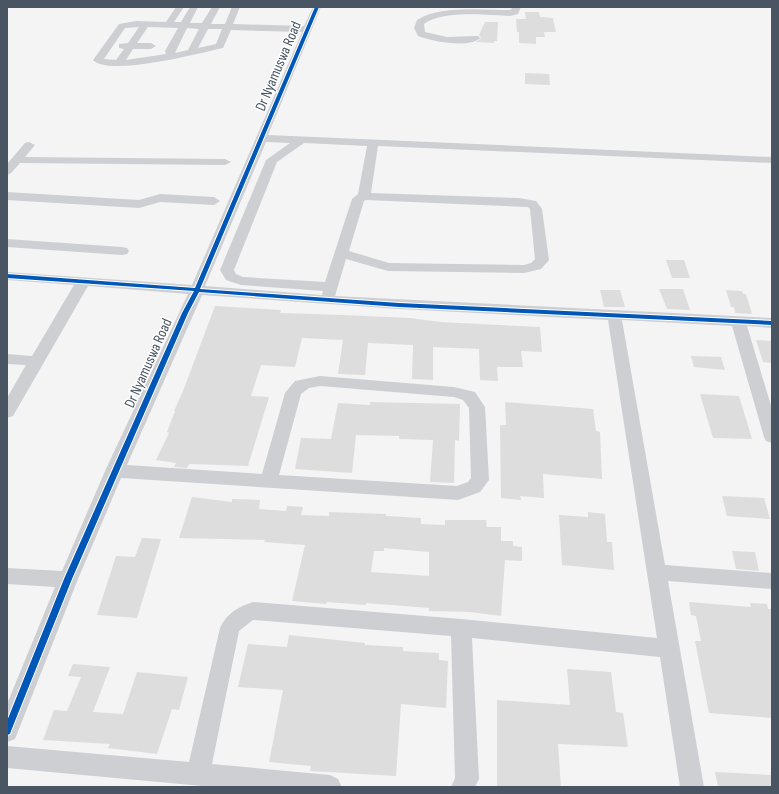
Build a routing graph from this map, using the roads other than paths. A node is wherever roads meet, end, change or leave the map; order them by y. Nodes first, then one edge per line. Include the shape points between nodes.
1 (172, 7) edge
2 (180, 7) edge
3 (194, 7) edge
4 (216, 7) edge
5 (236, 7) edge
6 (317, 7) edge
7 (517, 7) edge
8 (145, 25) junction
9 (185, 26) junction
10 (206, 26) junction
11 (226, 27) junction
12 (162, 29) junction
13 (308, 29) junction
14 (475, 38) dead end
15 (108, 46) junction
16 (131, 46) junction
17 (151, 46) junction
18 (193, 52) junction
19 (171, 56) junction
20 (145, 61) junction
21 (119, 63) junction
22 (261, 138) junction
23 (301, 140) junction
24 (373, 143) junction
25 (29, 145) dead end
26 (16, 160) junction
27 (772, 160) edge
28 (225, 162) dead end
29 (7, 171) edge
30 (7, 196) edge
31 (364, 196) junction
32 (214, 201) dead end
33 (7, 243) edge
34 (122, 251) dead end
35 (342, 254) junction
36 (7, 276) edge
37 (83, 282) junction
38 (198, 290) junction
39 (329, 293) junction
40 (614, 314) junction
41 (738, 321) junction
42 (772, 323) edge
43 (7, 359) edge
44 (36, 361) junction
45 (767, 404) edge
46 (7, 412) edge
47 (772, 437) edge
48 (114, 471) junction
49 (269, 480) junction
50 (658, 572) junction
51 (7, 576) edge
52 (68, 579) junction
53 (772, 581) edge
54 (461, 628) junction
55 (670, 649) junction
56 (7, 731) edge
57 (7, 757) edge
58 (198, 774) junction
59 (330, 787) edge
60 (463, 787) edge
61 (692, 787) edge

1 - 12 street
2 - 12 street
3 - 9 street
4 - 10 street
5 - 11 street
6 - 13 street, Dr Nyamuswa Road
7 - 14 street via 515,12 510,13 428,17 421,21 418,27 421,34 426,36 456,40
8 - 12 street
8 - 15 street via 122,26
8 - 16 street
9 - 10 street
9 - 12 street
9 - 19 street via 170,51
10 - 11 street
10 - 18 street
11 - 13 street
11 - 18 street via 220,46
12 - 17 street
13 - 22 street, Dr Nyamuswa Road
15 - 16 street
15 - 21 street via 98,62
16 - 17 street
16 - 21 street
17 - 20 street
18 - 19 street
19 - 20 street
20 - 21 street
22 - 23 street
22 - 38 street, Dr Nyamuswa Road
23 - 24 street
23 - 39 street via 272,160 227,270 231,277 241,281
24 - 27 street
24 - 31 street
25 - 26 street
26 - 28 street
26 - 29 street
30 - 32 street via 139,204 160,198
31 - 35 street via 358,199
31 - 35 street via 532,204 536,209 542,260 536,266 524,269 388,267
33 - 34 street
35 - 39 street
36 - 37 street
37 - 38 street
37 - 44 street
38 - 39 street
38 - 48 street, Dr Nyamuswa Road via 184,313
39 - 40 street via 399,305
40 - 41 street
40 - 50 street
41 - 42 street
41 - 45 street
43 - 44 street
44 - 46 street
45 - 47 street
48 - 49 street
48 - 52 street, Dr Nyamuswa Road
49 - 49 street via 458,493 467,491 480,480 477,407 469,396 454,392 320,381 304,383 293,392
50 - 53 street
50 - 55 street
51 - 52 street
52 - 56 street, Dr Nyamuswa Road
54 - 55 street
54 - 58 street via 253,611 244,613 230,628
54 - 60 street via 467,779
55 - 61 street
57 - 58 street
58 - 59 street

